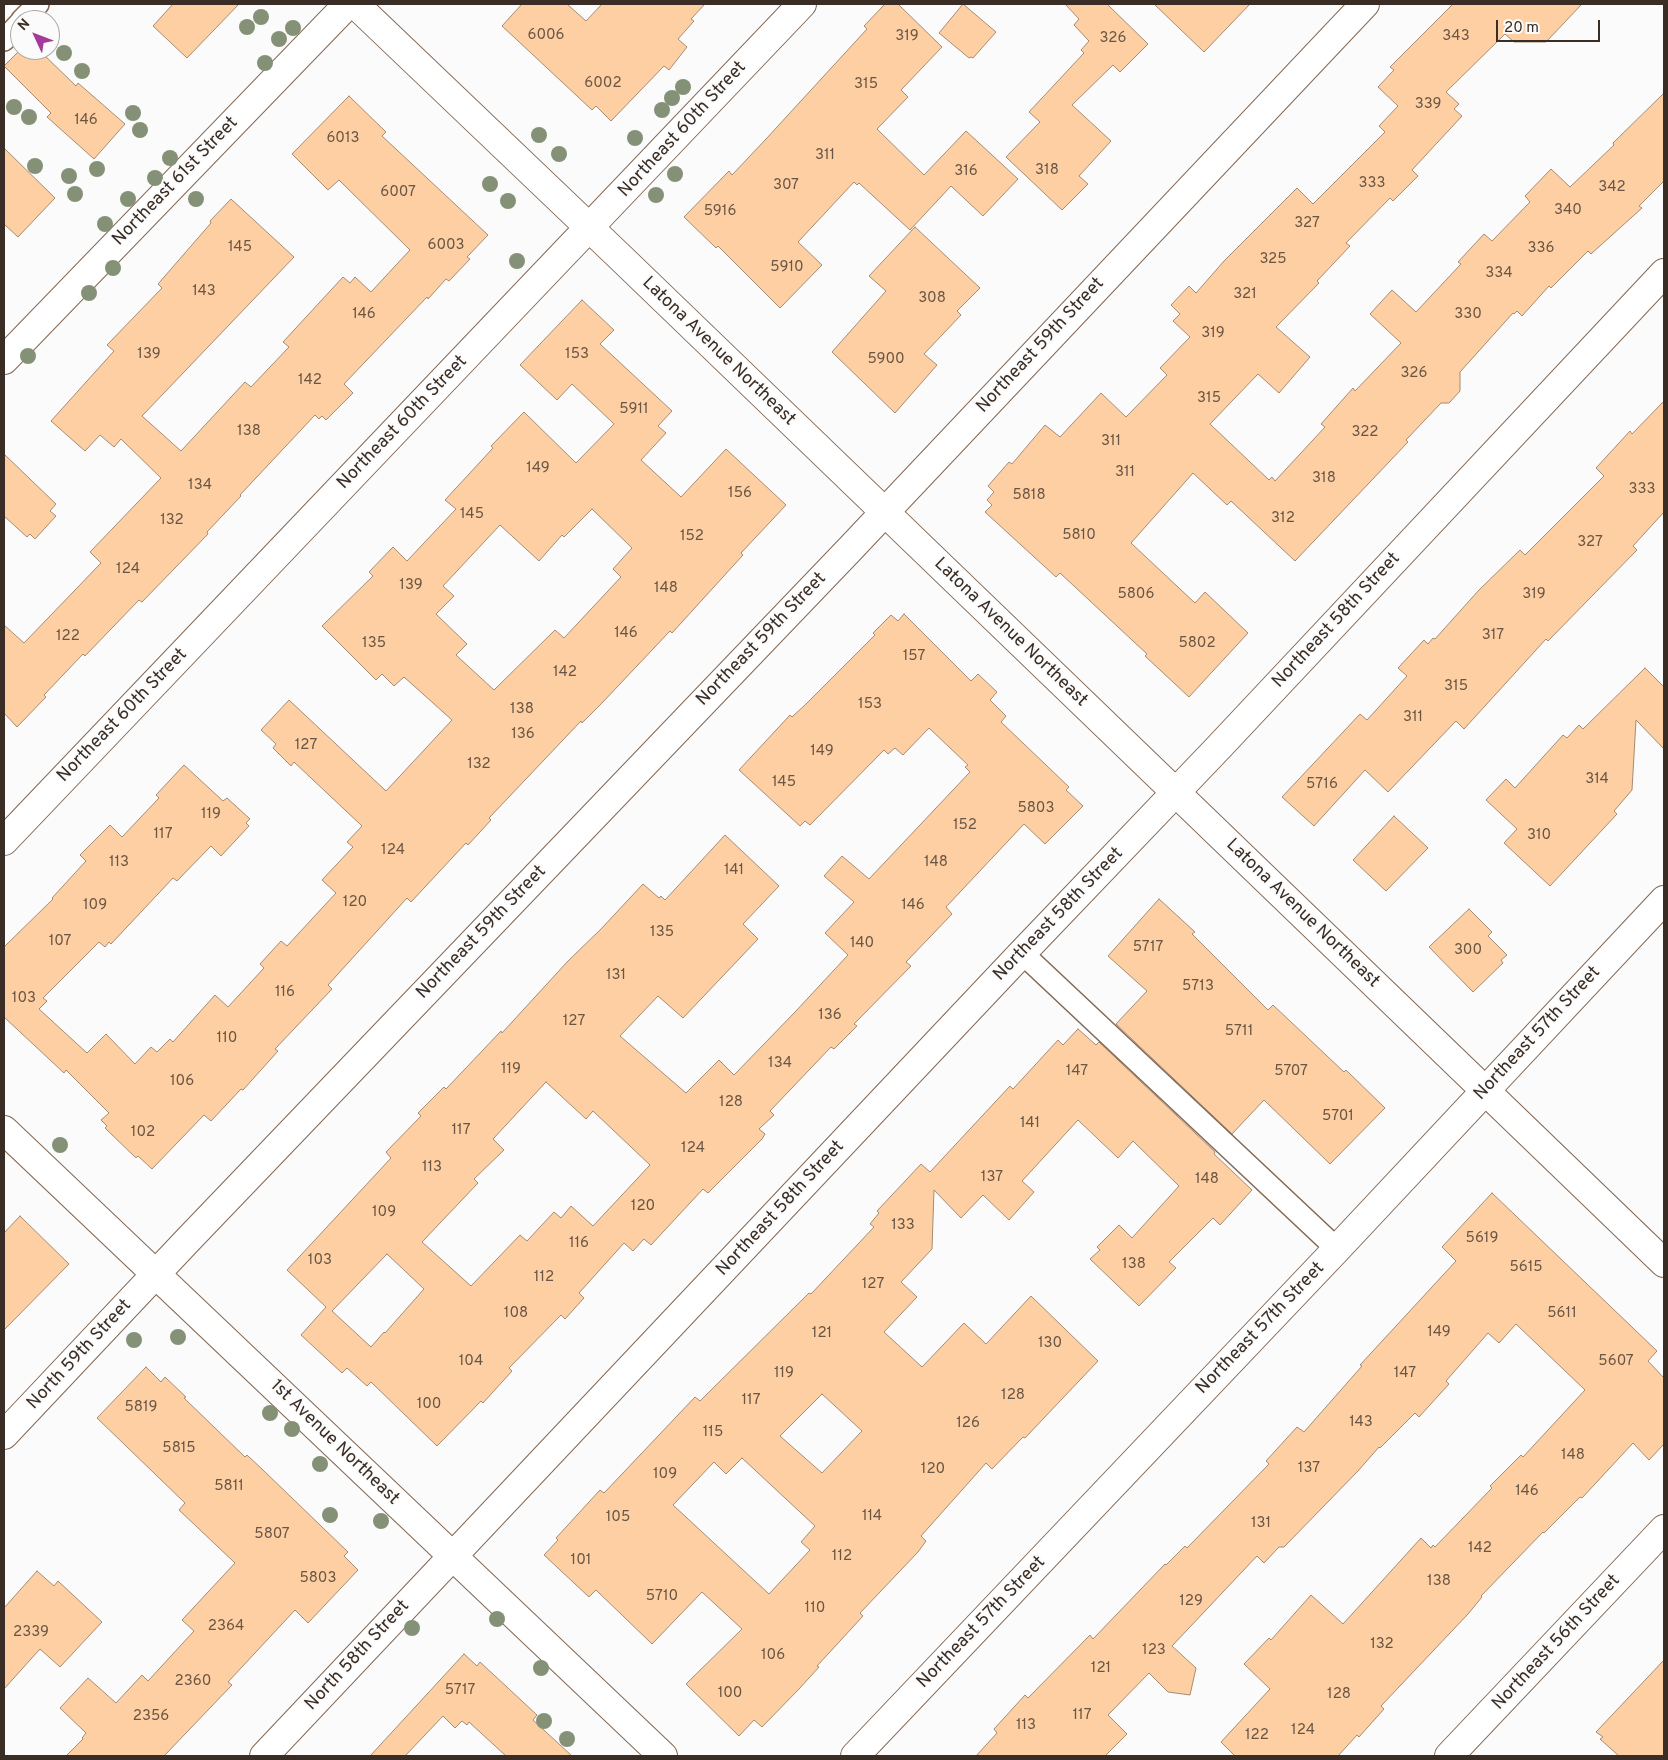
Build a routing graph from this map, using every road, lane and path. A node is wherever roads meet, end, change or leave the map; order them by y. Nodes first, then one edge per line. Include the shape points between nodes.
1 (348, 4) edge
2 (354, 4) edge
3 (802, 4) edge
4 (1365, 4) edge
5 (589, 228) junction
6 (1664, 272) edge
7 (4, 360) edge
8 (884, 512) junction
9 (1176, 792) junction
10 (4, 841) edge
11 (1664, 900) edge
12 (1022, 953) junction
13 (1486, 1090) junction
14 (4, 1130) edge
15 (1337, 1249) junction
16 (1664, 1263) edge
17 (156, 1274) junction
18 (4, 1436) edge
19 (1664, 1529) edge
20 (453, 1556) junction
21 (264, 1756) edge
22 (663, 1756) edge
23 (855, 1756) edge
24 (1449, 1756) edge

1 - 7 street, Northeast 61st Street
2 - 5 street, Latona Avenue Northeast
3 - 5 street, Northeast 60th Street
4 - 8 street, Northeast 59th Street
5 - 8 street, Latona Avenue Northeast
5 - 10 street, Northeast 60th Street
6 - 9 street, Northeast 58th Street
8 - 9 street, Latona Avenue Northeast
8 - 17 street, Northeast 59th Street
9 - 12 street, Northeast 58th Street
9 - 13 street, Latona Avenue Northeast
11 - 13 street, Northeast 57th Street
12 - 15 lane
12 - 20 street, Northeast 58th Street
13 - 15 street, Northeast 57th Street
13 - 16 street, Latona Avenue Northeast
14 - 17 street, 1st Avenue Northeast
15 - 23 street, Northeast 57th Street
17 - 18 street, North 59th Street
17 - 20 street, 1st Avenue Northeast
19 - 24 street, Northeast 56th Street
20 - 21 street, North 58th Street
20 - 22 street, 1st Avenue Northeast

